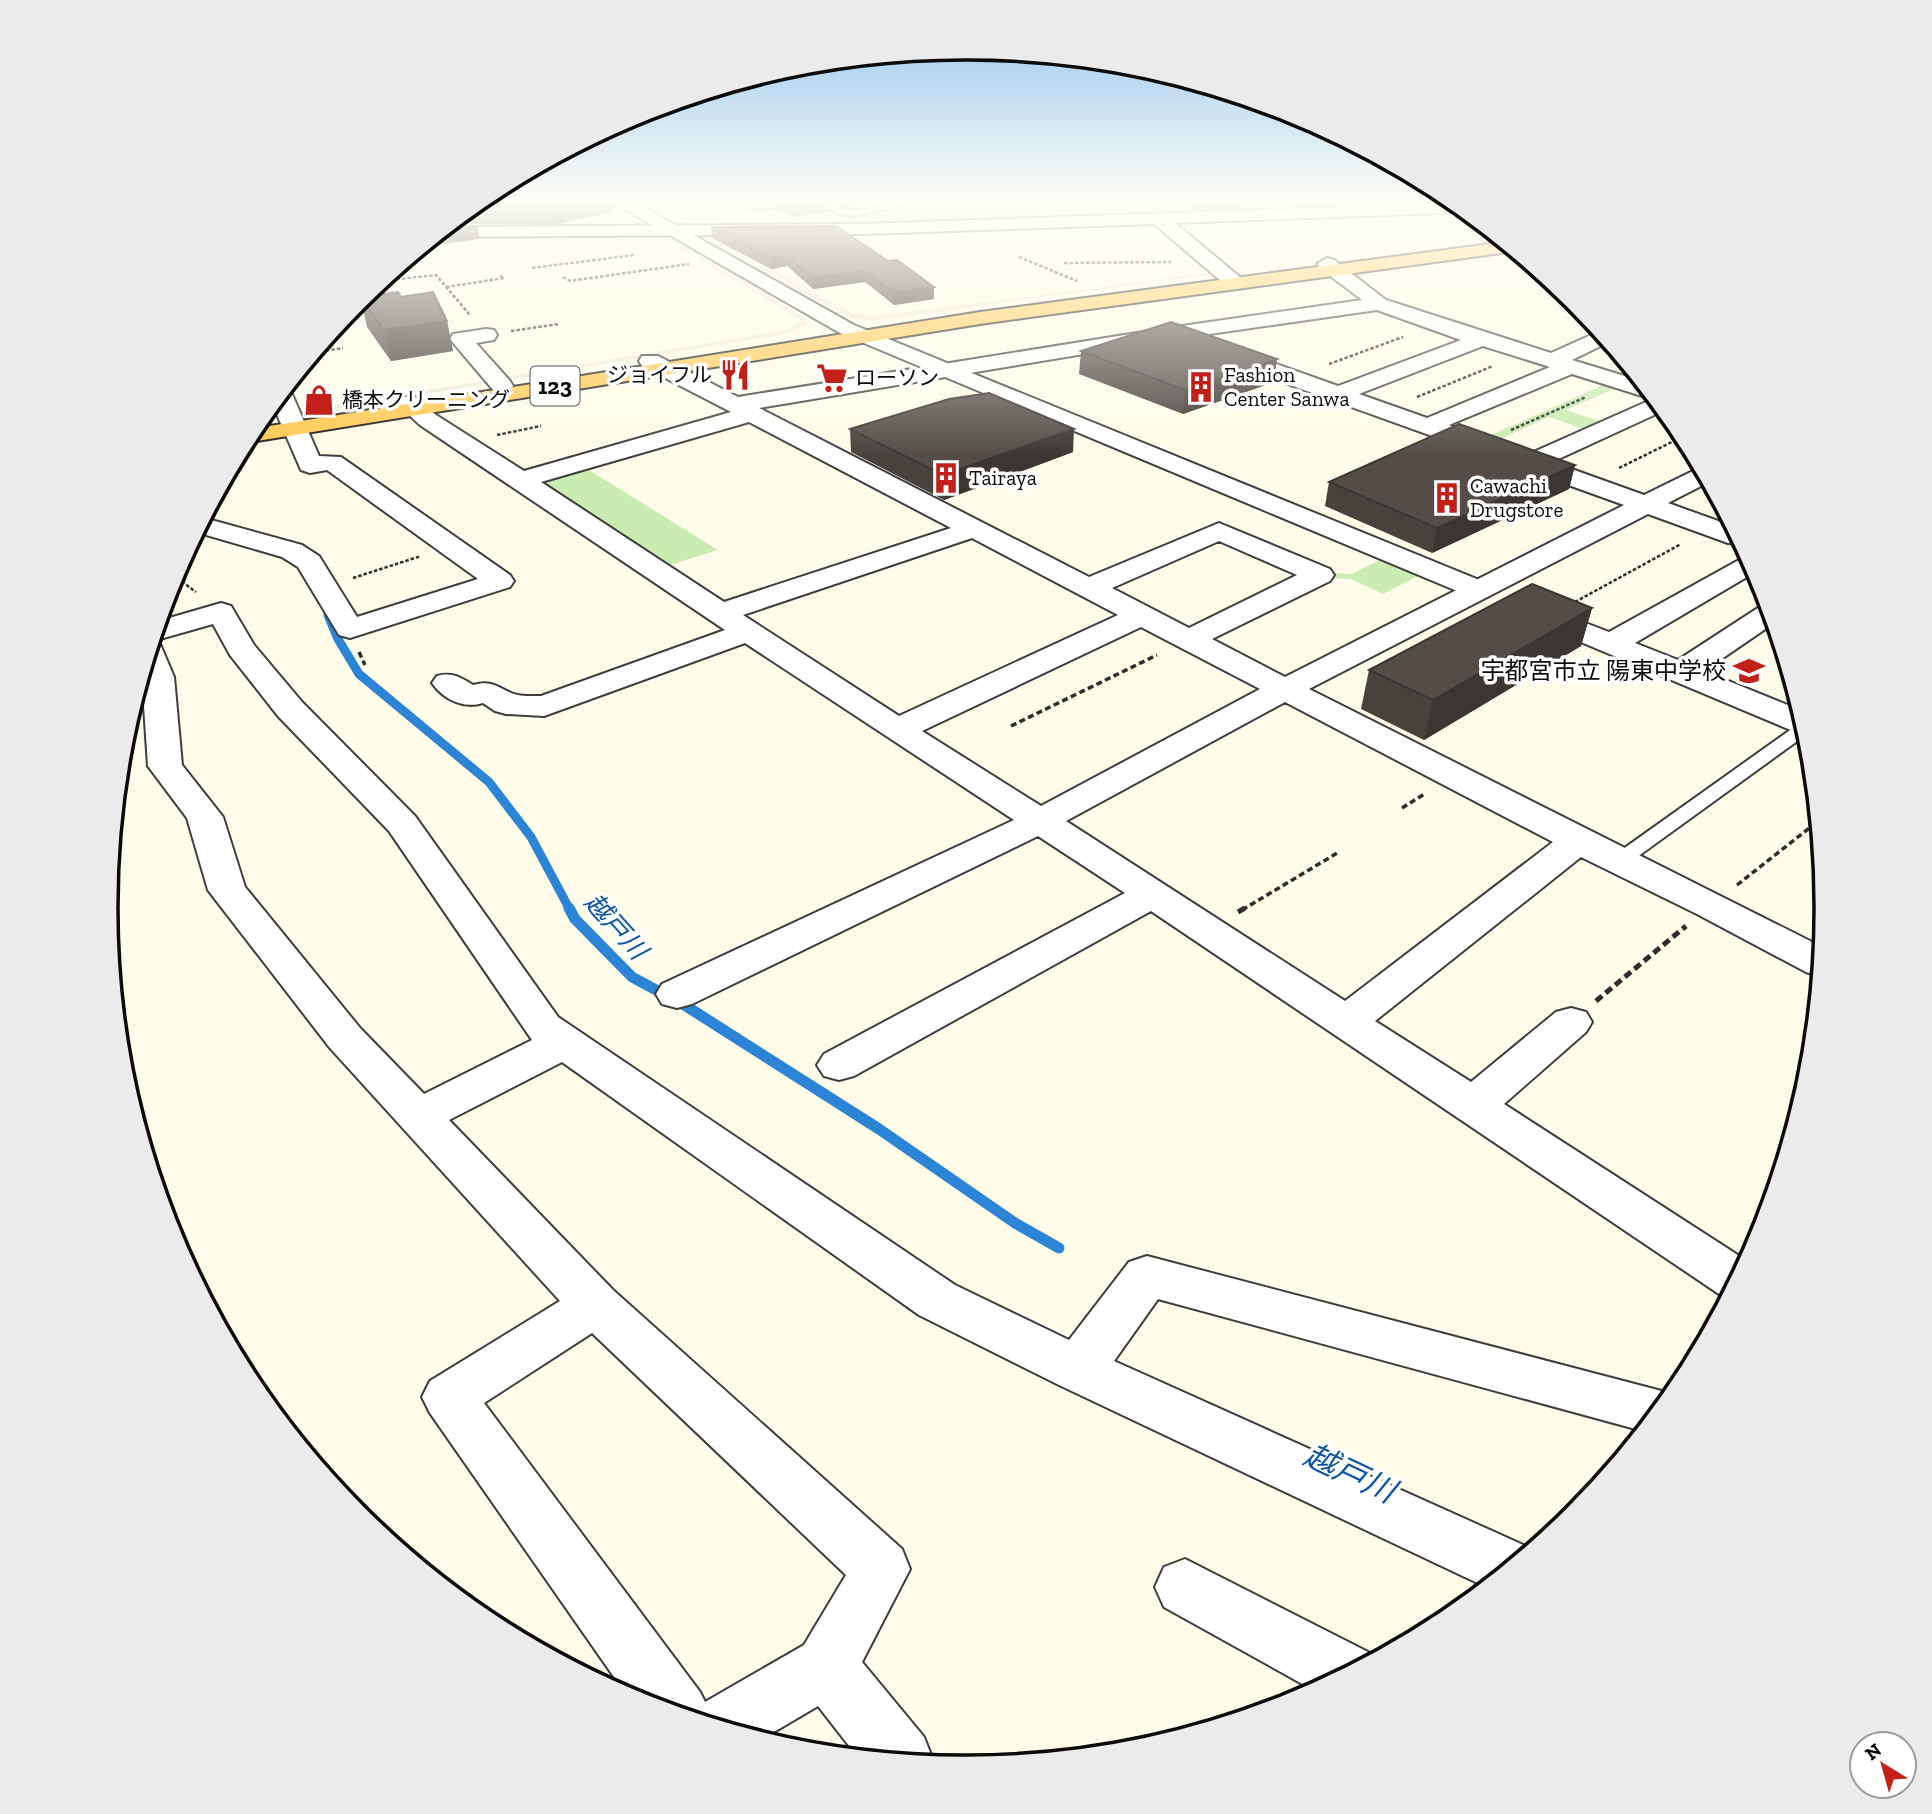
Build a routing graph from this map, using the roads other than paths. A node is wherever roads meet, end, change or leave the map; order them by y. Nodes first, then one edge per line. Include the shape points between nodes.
1 (775, 288) edge
2 (1146, 288) edge
3 (1169, 288) edge
4 (1357, 288) edge
5 (1378, 304) junction
6 (855, 333) junction
7 (1168, 334) junction
8 (486, 335) road end
9 (1482, 339) junction
10 (1596, 340) edge
11 (656, 364) junction
12 (1561, 364) junction
13 (949, 370) junction
14 (502, 386) junction
15 (1634, 386) edge
16 (1338, 394) junction
17 (284, 404) edge
18 (411, 406) junction
19 (1651, 408) edge
20 (741, 410) junction
21 (293, 425) junction
22 (1427, 426) junction
23 (268, 427) edge
24 (263, 433) edge
25 (1529, 463) junction
26 (520, 480) junction
27 (1695, 480) edge
28 (1646, 504) junction
29 (208, 527) edge
30 (974, 529) junction
31 (1726, 533) edge
32 (1742, 568) edge
33 (1088, 588) junction
34 (1479, 590) junction
35 (1142, 615) junction
36 (1762, 618) edge
37 (733, 622) junction
38 (165, 629) edge
39 (1189, 639) junction
40 (1611, 644) junction
41 (154, 665) edge
42 (1680, 673) junction
43 (449, 683) dead end
44 (1285, 688) junction
45 (1792, 721) edge
46 (897, 730) junction
47 (1795, 733) edge
48 (1040, 821) junction
49 (1578, 841) junction
50 (1619, 861) junction
51 (1153, 894) junction
52 (1812, 959) edge
53 (677, 994) dead end
54 (1346, 1022) junction
55 (1572, 1022) dead end
56 (565, 1042) junction
57 (839, 1065) dead end
58 (1472, 1106) junction
59 (419, 1116) junction
60 (1729, 1275) edge
61 (595, 1305) junction
62 (1079, 1368) junction
63 (1648, 1409) edge
64 (1500, 1564) edge
65 (1185, 1587) dead end
66 (826, 1667) junction
67 (1337, 1669) edge
68 (668, 1700) edge
69 (732, 1722) edge
70 (894, 1751) edge

1 - 6 street
2 - 6 highway, 123
3 - 6 highway, 123
4 - 5 street
5 - 7 street
5 - 9 street
6 - 11 highway, 123
6 - 13 street
7 - 13 street
7 - 16 street
8 - 14 street via 461,339
9 - 12 street
9 - 16 street
10 - 12 street
11 - 14 highway, 123
11 - 18 highway, 123
11 - 20 street
12 - 15 street
12 - 22 street
13 - 20 street
13 - 34 street
14 - 18 highway, 123
16 - 22 street
17 - 21 street
18 - 21 highway, 123
18 - 26 street
19 - 25 street
20 - 26 street
20 - 30 street
21 - 23 highway, 123
21 - 24 highway, 123
21 - 29 street via 310,466 332,462 500,581 350,629 309,562 292,551
22 - 25 street
25 - 28 street
26 - 37 street
27 - 28 street
28 - 31 street
28 - 34 street
30 - 33 street
30 - 37 street
32 - 40 street
33 - 35 street
33 - 39 street via 1219,531 1320,575
34 - 40 street
34 - 44 street
35 - 39 street
35 - 46 street
36 - 42 street
37 - 43 street via 544,706 506,704 486,691 470,697
37 - 46 street
38 - 56 street via 221,612 241,648 290,709 402,824 543,1027
39 - 44 street
40 - 42 street
41 - 59 street via 165,766 205,817 227,890 345,1038
42 - 45 street
44 - 48 street
44 - 49 street
46 - 48 street
47 - 50 lane
48 - 51 street
48 - 53 street
49 - 50 street
49 - 54 street
50 - 52 street
51 - 54 street
51 - 57 street
54 - 58 street
55 - 58 street
56 - 59 street
56 - 62 street via 937,1300
58 - 60 street
59 - 61 street
61 - 66 street via 881,1569
61 - 68 street via 449,1397
62 - 63 street via 1147,1276
62 - 64 street
65 - 67 street
66 - 69 street
66 - 70 street

